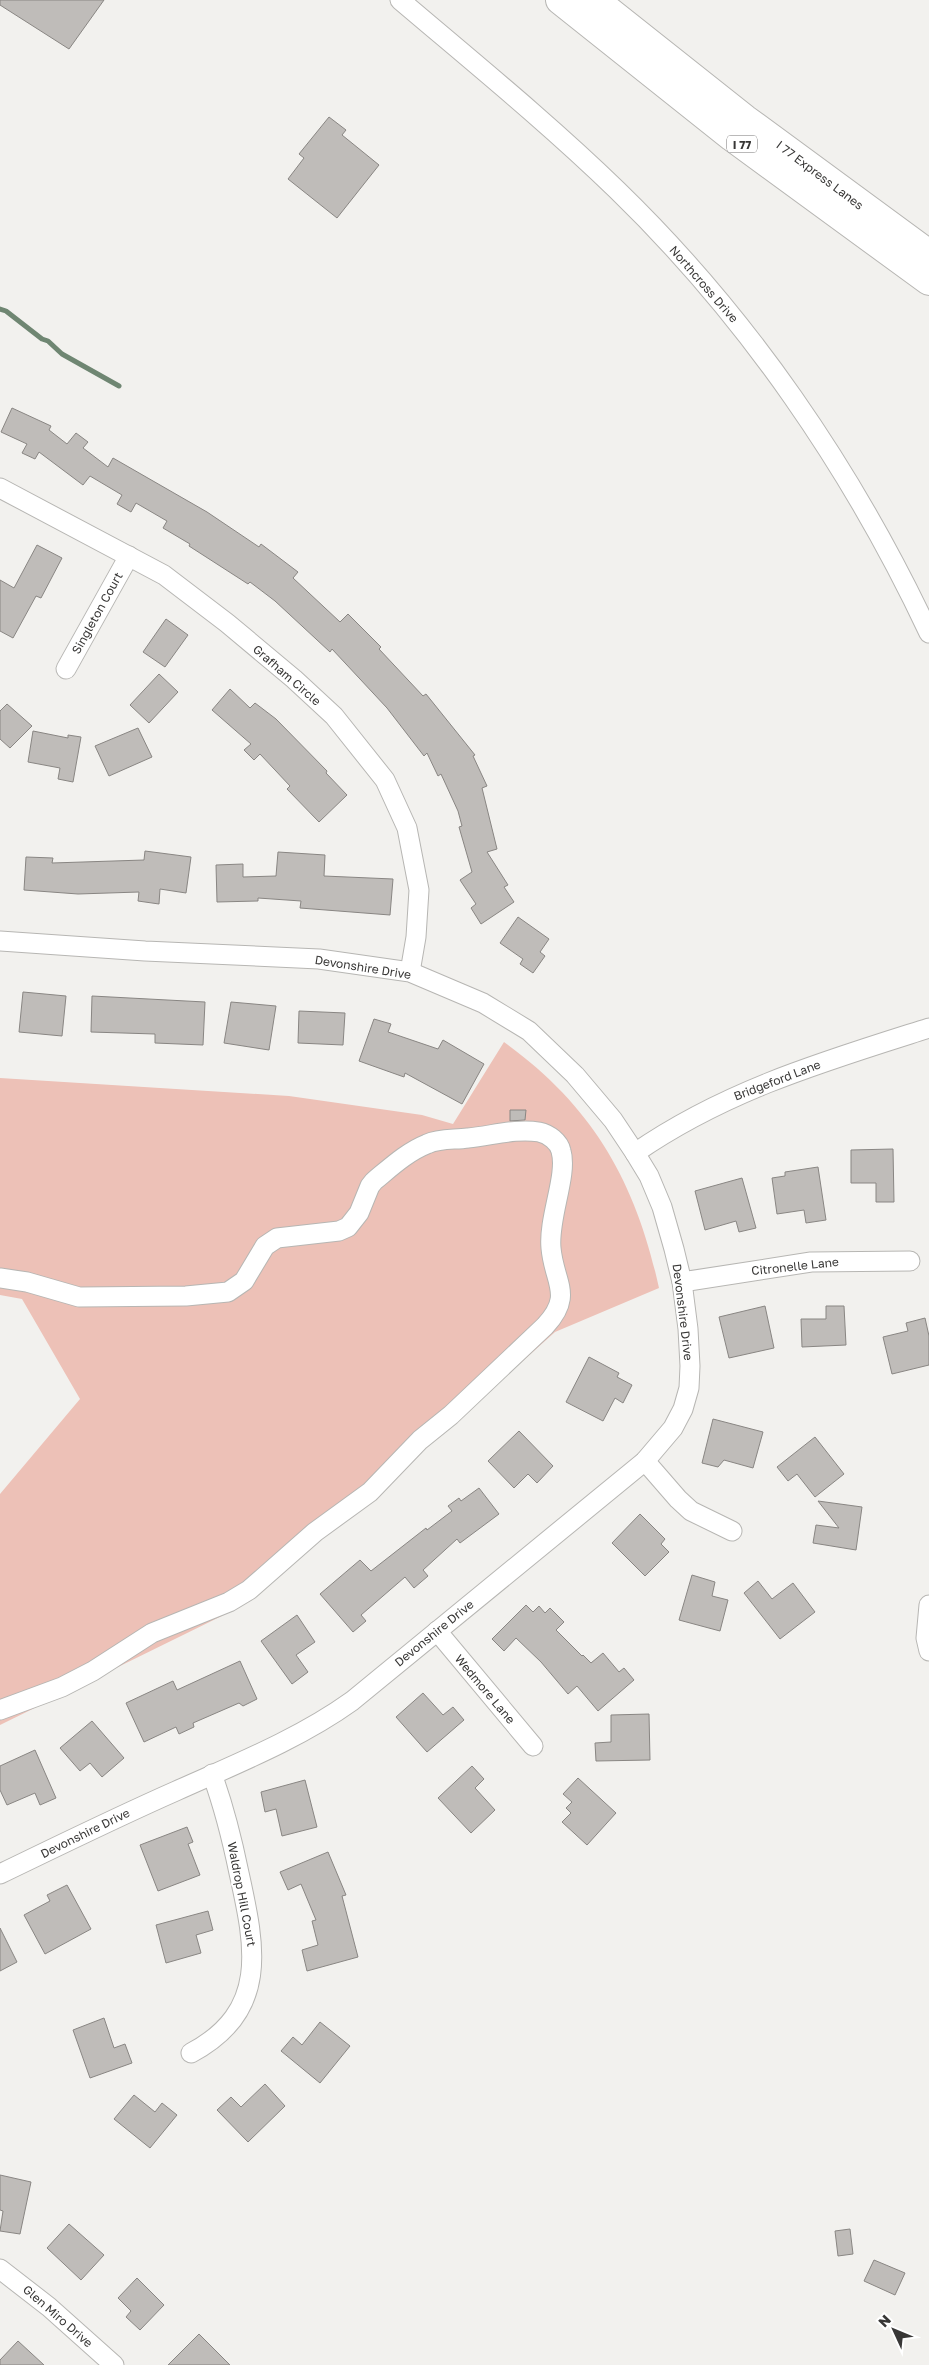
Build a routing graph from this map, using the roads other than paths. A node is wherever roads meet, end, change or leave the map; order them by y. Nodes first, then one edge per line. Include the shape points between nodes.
1 (400, 0) edge
2 (560, 0) edge
3 (595, 0) edge
4 (929, 254) edge
5 (929, 281) edge
6 (0, 488) edge
7 (129, 556) junction
8 (929, 633) edge
9 (66, 669) dead end
10 (0, 941) edge
11 (410, 972) junction
12 (929, 1028) edge
13 (635, 1153) junction
14 (910, 1262) dead end
15 (0, 1278) edge
16 (682, 1282) junction
17 (645, 1461) junction
18 (732, 1532) dead end
19 (929, 1605) edge
20 (437, 1631) junction
21 (929, 1651) edge
22 (0, 1710) edge
23 (533, 1746) dead end
24 (212, 1774) junction
25 (0, 1874) edge
26 (191, 2052) dead end
27 (0, 2269) edge
28 (114, 2365) edge

1 - 8 street, Northcross Drive via 617,190 740,326 820,436 881,536
2 - 5 highway, I 77 / I 77 via 732,137
3 - 4 highway, I 77 Express Lanes / I 77 via 745,119
6 - 7 street, Grafham Circle
7 - 9 street, Singleton Court
7 - 11 street, Grafham Circle via 164,575 294,679 334,716 385,780 408,828 419,890
10 - 11 street, Devonshire Drive via 319,959
11 - 13 street, Devonshire Drive via 483,1003 528,1031 575,1075 613,1120
12 - 13 street, Bridgeford Lane via 739,1093 670,1129
13 - 16 street, Devonshire Drive via 662,1208
14 - 16 street, Citronelle Lane via 811,1262
15 - 22 street via 79,1297 186,1296 228,1292 244,1281 264,1246 277,1238 339,1231 348,1227 359,1213 374,1181 427,1143 540,1132 559,1144 562,1153 551,1228 551,1249 561,1305 545,1326 451,1416 420,1440 370,1492 315,1532 249,1590 229,1602 152,1633 62,1687
16 - 17 street, Devonshire Drive via 689,1388 674,1428
17 - 18 street via 691,1511
17 - 20 street, Devonshire Drive
19 - 21 street via 926,1638
20 - 23 street, Wedmore Lane
20 - 24 street, Devonshire Drive via 334,1714 271,1748
24 - 25 street, Devonshire Drive
24 - 26 street, Waldrop Hill Court via 225,1808 244,1893 253,1962 246,1995 234,2016 207,2044
27 - 28 street, Glen Miro Drive

